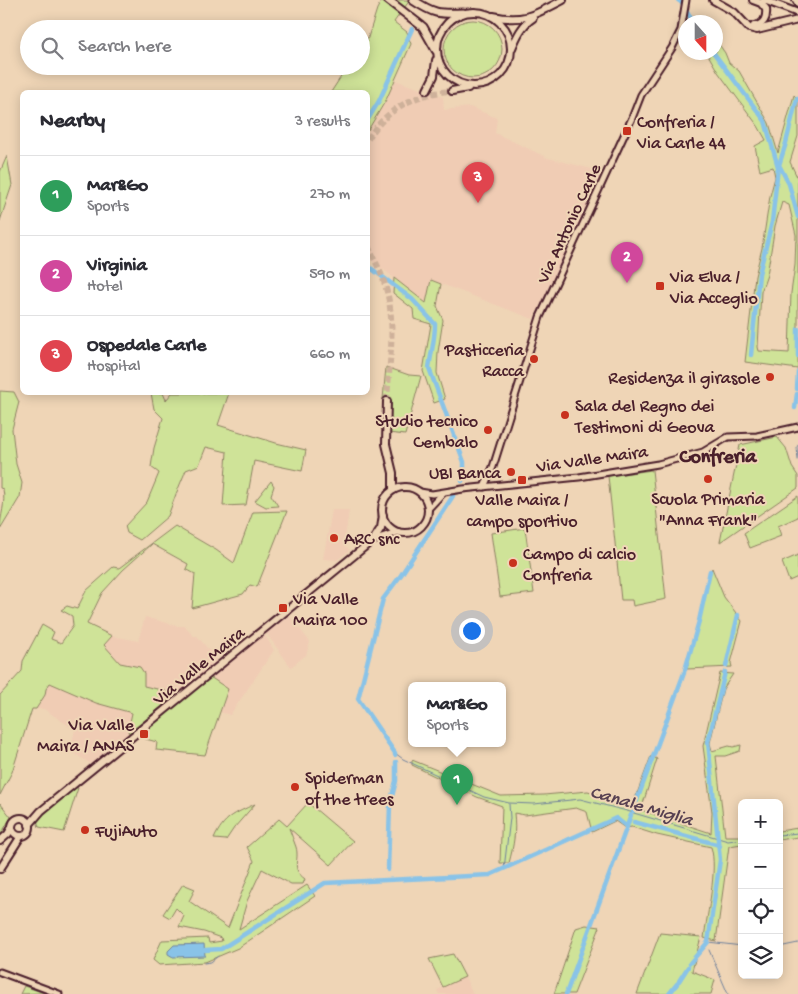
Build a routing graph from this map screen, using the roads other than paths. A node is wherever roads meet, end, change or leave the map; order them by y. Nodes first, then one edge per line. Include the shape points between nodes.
1 (388, 0) edge
2 (414, 0) edge
3 (563, 0) edge
4 (686, 0) edge
5 (713, 0) edge
6 (753, 0) edge
7 (764, 0) edge
8 (796, 0) edge
9 (798, 3) edge
10 (546, 8) junction
11 (462, 13) junction
12 (798, 13) edge
13 (487, 14) junction
14 (798, 20) edge
15 (745, 24) junction
16 (511, 49) junction
17 (436, 53) junction
18 (475, 86) junction
19 (427, 90) dead end
20 (452, 91) tunnel mouth
21 (387, 401) tunnel mouth
22 (798, 427) edge
23 (493, 467) junction
24 (393, 473) junction
25 (491, 486) junction
26 (406, 487) junction
27 (484, 487) junction
28 (393, 490) junction
29 (420, 492) junction
30 (444, 493) junction
31 (428, 509) junction
32 (383, 515) junction
33 (398, 532) junction
34 (373, 540) junction
35 (41, 811) junction
36 (22, 818) junction
37 (30, 825) junction
38 (14, 833) junction
39 (0, 841) edge
40 (0, 869) edge
41 (0, 972) edge
42 (59, 994) edge

1 - 17 highway via 424,27
2 - 11 highway via 437,14
3 - 10 main road
4 - 23 street, Via Antonio Carle via 681,30 641,95 540,317
5 - 15 main road via 734,12
6 - 15 main road via 766,9 767,17 758,26
7 - 12 main road
8 - 9 main road
10 - 13 main road via 515,20
10 - 16 main road via 525,24
11 - 13 main road
11 - 17 main road via 443,27
13 - 16 main road via 504,28
14 - 15 main road via 757,30
16 - 18 main road via 503,72 490,82
17 - 18 main road via 446,75 464,85
17 - 19 main road via 434,76
18 - 20 main road
21 - 24 main road via 386,444
22 - 25 street, Via Valle Maira via 757,436 728,437 707,450 671,462 579,477
23 - 25 street, Via Antonio Carle
23 - 27 street, Via Antonio Carle
24 - 26 main road
24 - 28 main road
25 - 27 street, Via Valle Maira
26 - 28 main road
26 - 29 main road
27 - 30 street, Via Valle Maira
28 - 32 main road via 383,502
29 - 30 street, Via Valle Maira
29 - 31 main road
30 - 31 street
31 - 33 main road via 426,520 418,529
32 - 33 main road via 391,528
32 - 34 main road, Via Valle Maira via 381,528
33 - 34 main road, Via Valle Maira
34 - 35 main road, Via Valle Maira
35 - 36 main road, Via Valle Maira
35 - 37 main road, Via Valle Maira
36 - 37 main road
36 - 38 main road via 15,820
37 - 38 main road, Via Valle Maira via 28,832
38 - 39 main road
38 - 40 main road via 13,850
41 - 42 street

